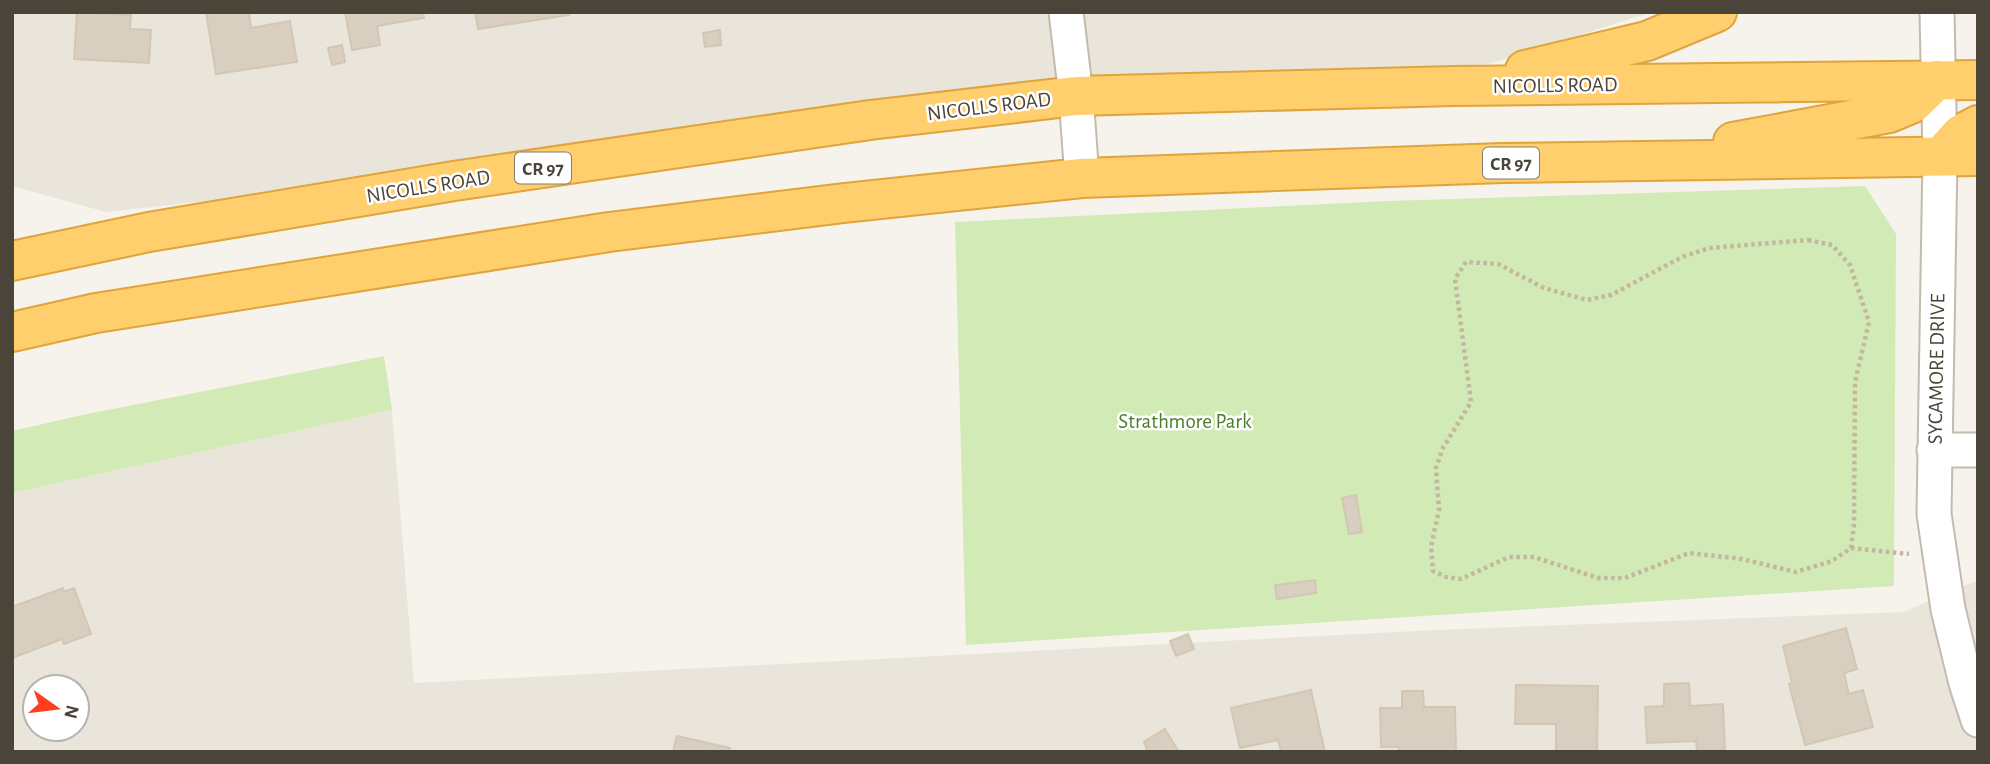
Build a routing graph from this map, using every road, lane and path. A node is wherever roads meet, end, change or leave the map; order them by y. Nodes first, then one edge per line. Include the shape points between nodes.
1 (1066, 12) edge
2 (1717, 12) edge
3 (1937, 12) edge
4 (1937, 80) junction
5 (1978, 80) edge
6 (1454, 86) junction
7 (1076, 96) junction
8 (1978, 125) edge
9 (1978, 156) edge
10 (1940, 157) junction
11 (1624, 161) junction
12 (1082, 178) junction
13 (12, 261) edge
14 (12, 332) edge
15 (1934, 450) junction
16 (1978, 450) edge
17 (1851, 548) junction
18 (1939, 558) junction
19 (1978, 720) edge

1 - 7 street
2 - 6 highway via 1647,41
3 - 4 street, SYCAMORE DRIVE
4 - 5 highway, NICOLLS ROAD / CR 97
4 - 6 highway, NICOLLS ROAD / CR 97
4 - 10 street, SYCAMORE DRIVE
4 - 11 highway via 1913,103 1889,113
6 - 7 highway, NICOLLS ROAD / CR 97
7 - 12 street
7 - 13 highway, NICOLLS ROAD / CR 97 via 870,120 467,179
8 - 10 highway via 1961,134
9 - 10 highway, CR 97
10 - 11 highway, CR 97
10 - 15 street, SYCAMORE DRIVE
11 - 12 highway, CR 97
12 - 14 highway, CR 97 via 609,232 109,311
15 - 16 street
15 - 18 street, SYCAMORE DRIVE
17 - 17 path via 1855,382 1869,322 1850,265 1832,245 1808,240 1709,248 1682,257 1611,295 1587,300 1544,288 1498,264 1466,262 1455,279 1471,402 1436,468 1439,510 1431,547 1433,571 1461,579 1508,557 1534,557 1598,578 1625,578 1689,553 1797,572 1832,561
17 - 18 path
18 - 19 street, SYCAMORE DRIVE via 1965,683

